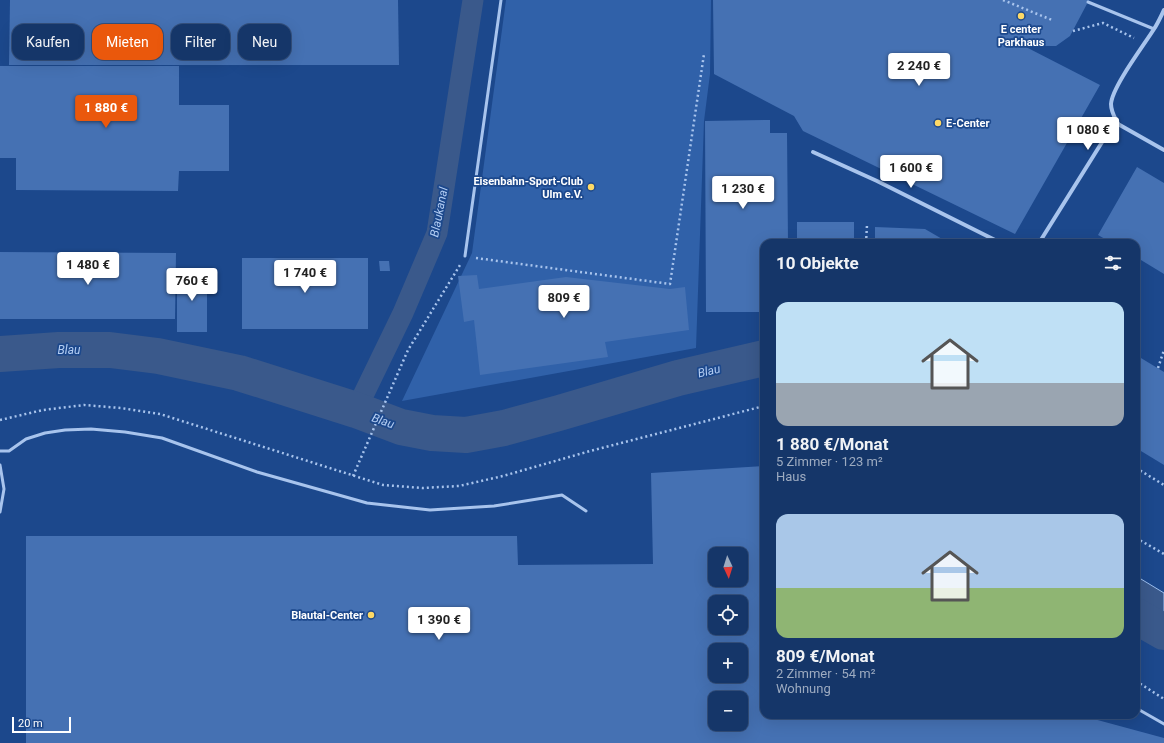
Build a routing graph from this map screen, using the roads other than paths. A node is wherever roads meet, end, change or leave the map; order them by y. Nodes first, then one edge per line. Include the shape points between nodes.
1 (501, 0) edge
2 (1088, 2) dead end
3 (1164, 10) edge
4 (1154, 29) junction
5 (1118, 124) junction
6 (1164, 150) edge
7 (813, 152) dead end
8 (993, 239) edge
9 (1042, 239) edge
10 (465, 256) road end
11 (0, 451) edge
12 (0, 465) edge
13 (586, 511) dead end
14 (0, 512) edge
15 (1140, 710) edge
16 (1164, 724) edge

1 - 10 lane
2 - 4 lane
3 - 4 street
4 - 5 street via 1114,93 1111,103
5 - 6 street
5 - 9 street via 1110,131
7 - 8 street
11 - 13 lane via 9,451 26,439 65,430 124,432 162,438 257,472 367,503 430,510 494,506 562,495
12 - 14 lane via 4,489
15 - 16 lane

